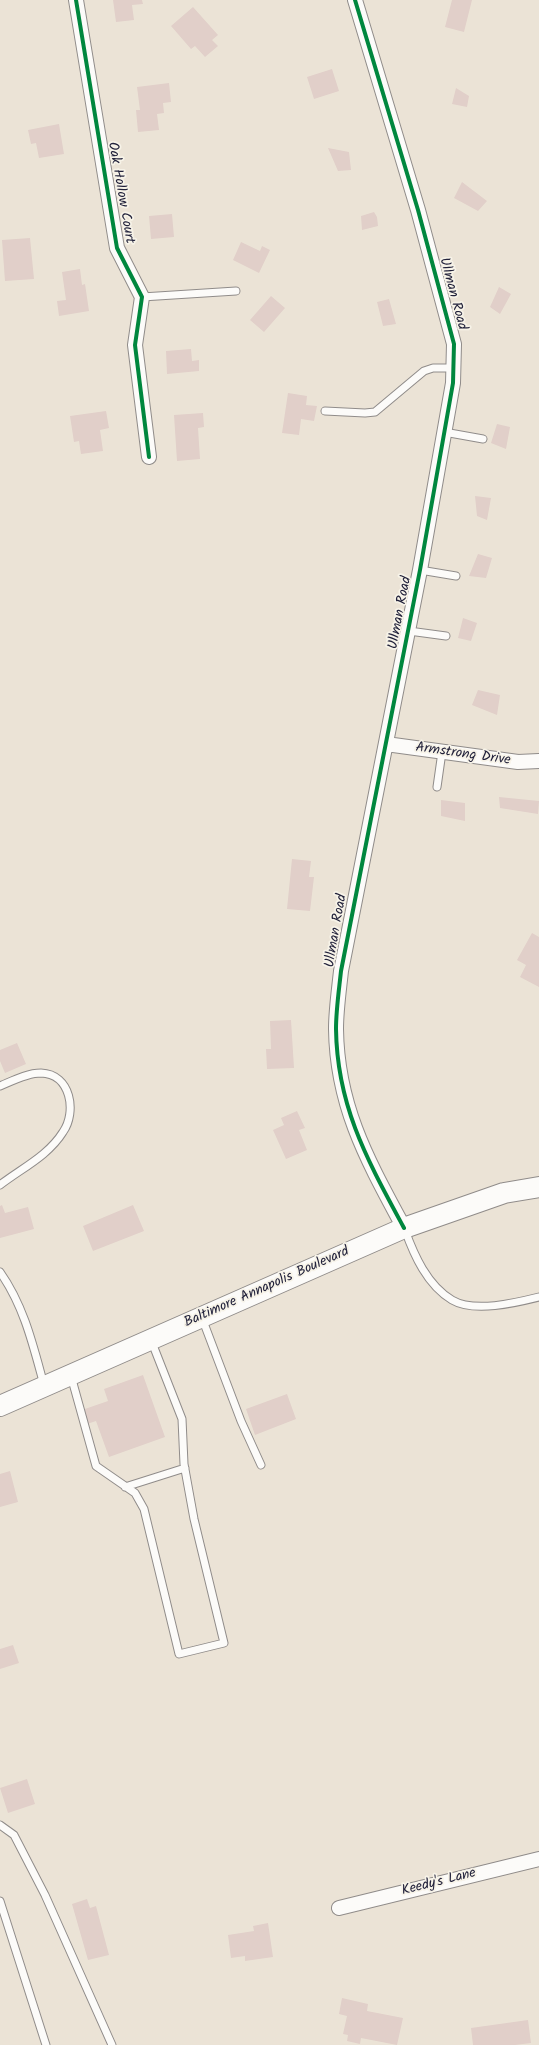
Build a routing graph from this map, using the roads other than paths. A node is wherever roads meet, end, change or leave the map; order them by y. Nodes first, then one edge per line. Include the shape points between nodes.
1 (76, 0) edge
2 (355, 0) edge
3 (236, 291) dead end
4 (142, 297) junction
5 (453, 368) junction
6 (325, 411) dead end
7 (444, 432) junction
8 (483, 438) dead end
9 (149, 457) dead end
10 (420, 570) junction
11 (456, 576) dead end
12 (408, 630) junction
13 (446, 636) dead end
14 (386, 744) junction
15 (442, 752) junction
16 (539, 761) edge
17 (437, 787) dead end
18 (0, 1086) edge
19 (0, 1185) edge
20 (539, 1187) edge
21 (404, 1228) junction
22 (0, 1272) edge
23 (539, 1297) edge
24 (202, 1317) junction
25 (151, 1340) junction
26 (71, 1375) junction
27 (44, 1387) junction
28 (0, 1406) edge
29 (261, 1464) dead end
30 (185, 1468) junction
31 (125, 1487) junction
32 (0, 1825) edge
33 (539, 1859) edge
34 (0, 1901) edge
35 (339, 1908) dead end
36 (46, 2045) edge
37 (112, 2045) edge

1 - 4 street, Oak Hollow Court via 117,248
2 - 5 street, Ullman Road via 448,320 454,344
3 - 4 lane
4 - 9 street via 135,345
5 - 6 lane via 433,368 424,371 374,412
5 - 7 street, Ullman Road via 453,383
7 - 8 lane
7 - 10 street, Ullman Road
10 - 11 lane
10 - 12 street, Ullman Road
12 - 13 lane
12 - 14 street, Ullman Road
14 - 15 street, Armstrong Drive
14 - 21 street, Ullman Road via 341,971 336,1028 344,1098 356,1133
15 - 16 street, Armstrong Drive via 518,762
15 - 17 lane
18 - 19 lane via 43,1073 61,1082 71,1100 64,1132 55,1143 35,1161
20 - 21 main road, Baltimore Annapolis Boulevard via 504,1193
21 - 23 lane via 413,1251 432,1282 452,1300 476,1306 513,1304
21 - 24 main road, Baltimore Annapolis Boulevard
22 - 27 lane via 11,1288 27,1323
24 - 25 main road, Baltimore Annapolis Boulevard
24 - 29 lane
25 - 26 main road, Baltimore Annapolis Boulevard
25 - 30 lane via 182,1419
26 - 27 main road, Baltimore Annapolis Boulevard
26 - 31 lane via 96,1466
27 - 28 main road, Baltimore Annapolis Boulevard
30 - 31 lane
30 - 31 lane via 194,1519 224,1643 179,1654 144,1509 135,1493
32 - 37 lane via 14,1835 45,1895
33 - 35 street, Keedy's Lane
34 - 36 lane

